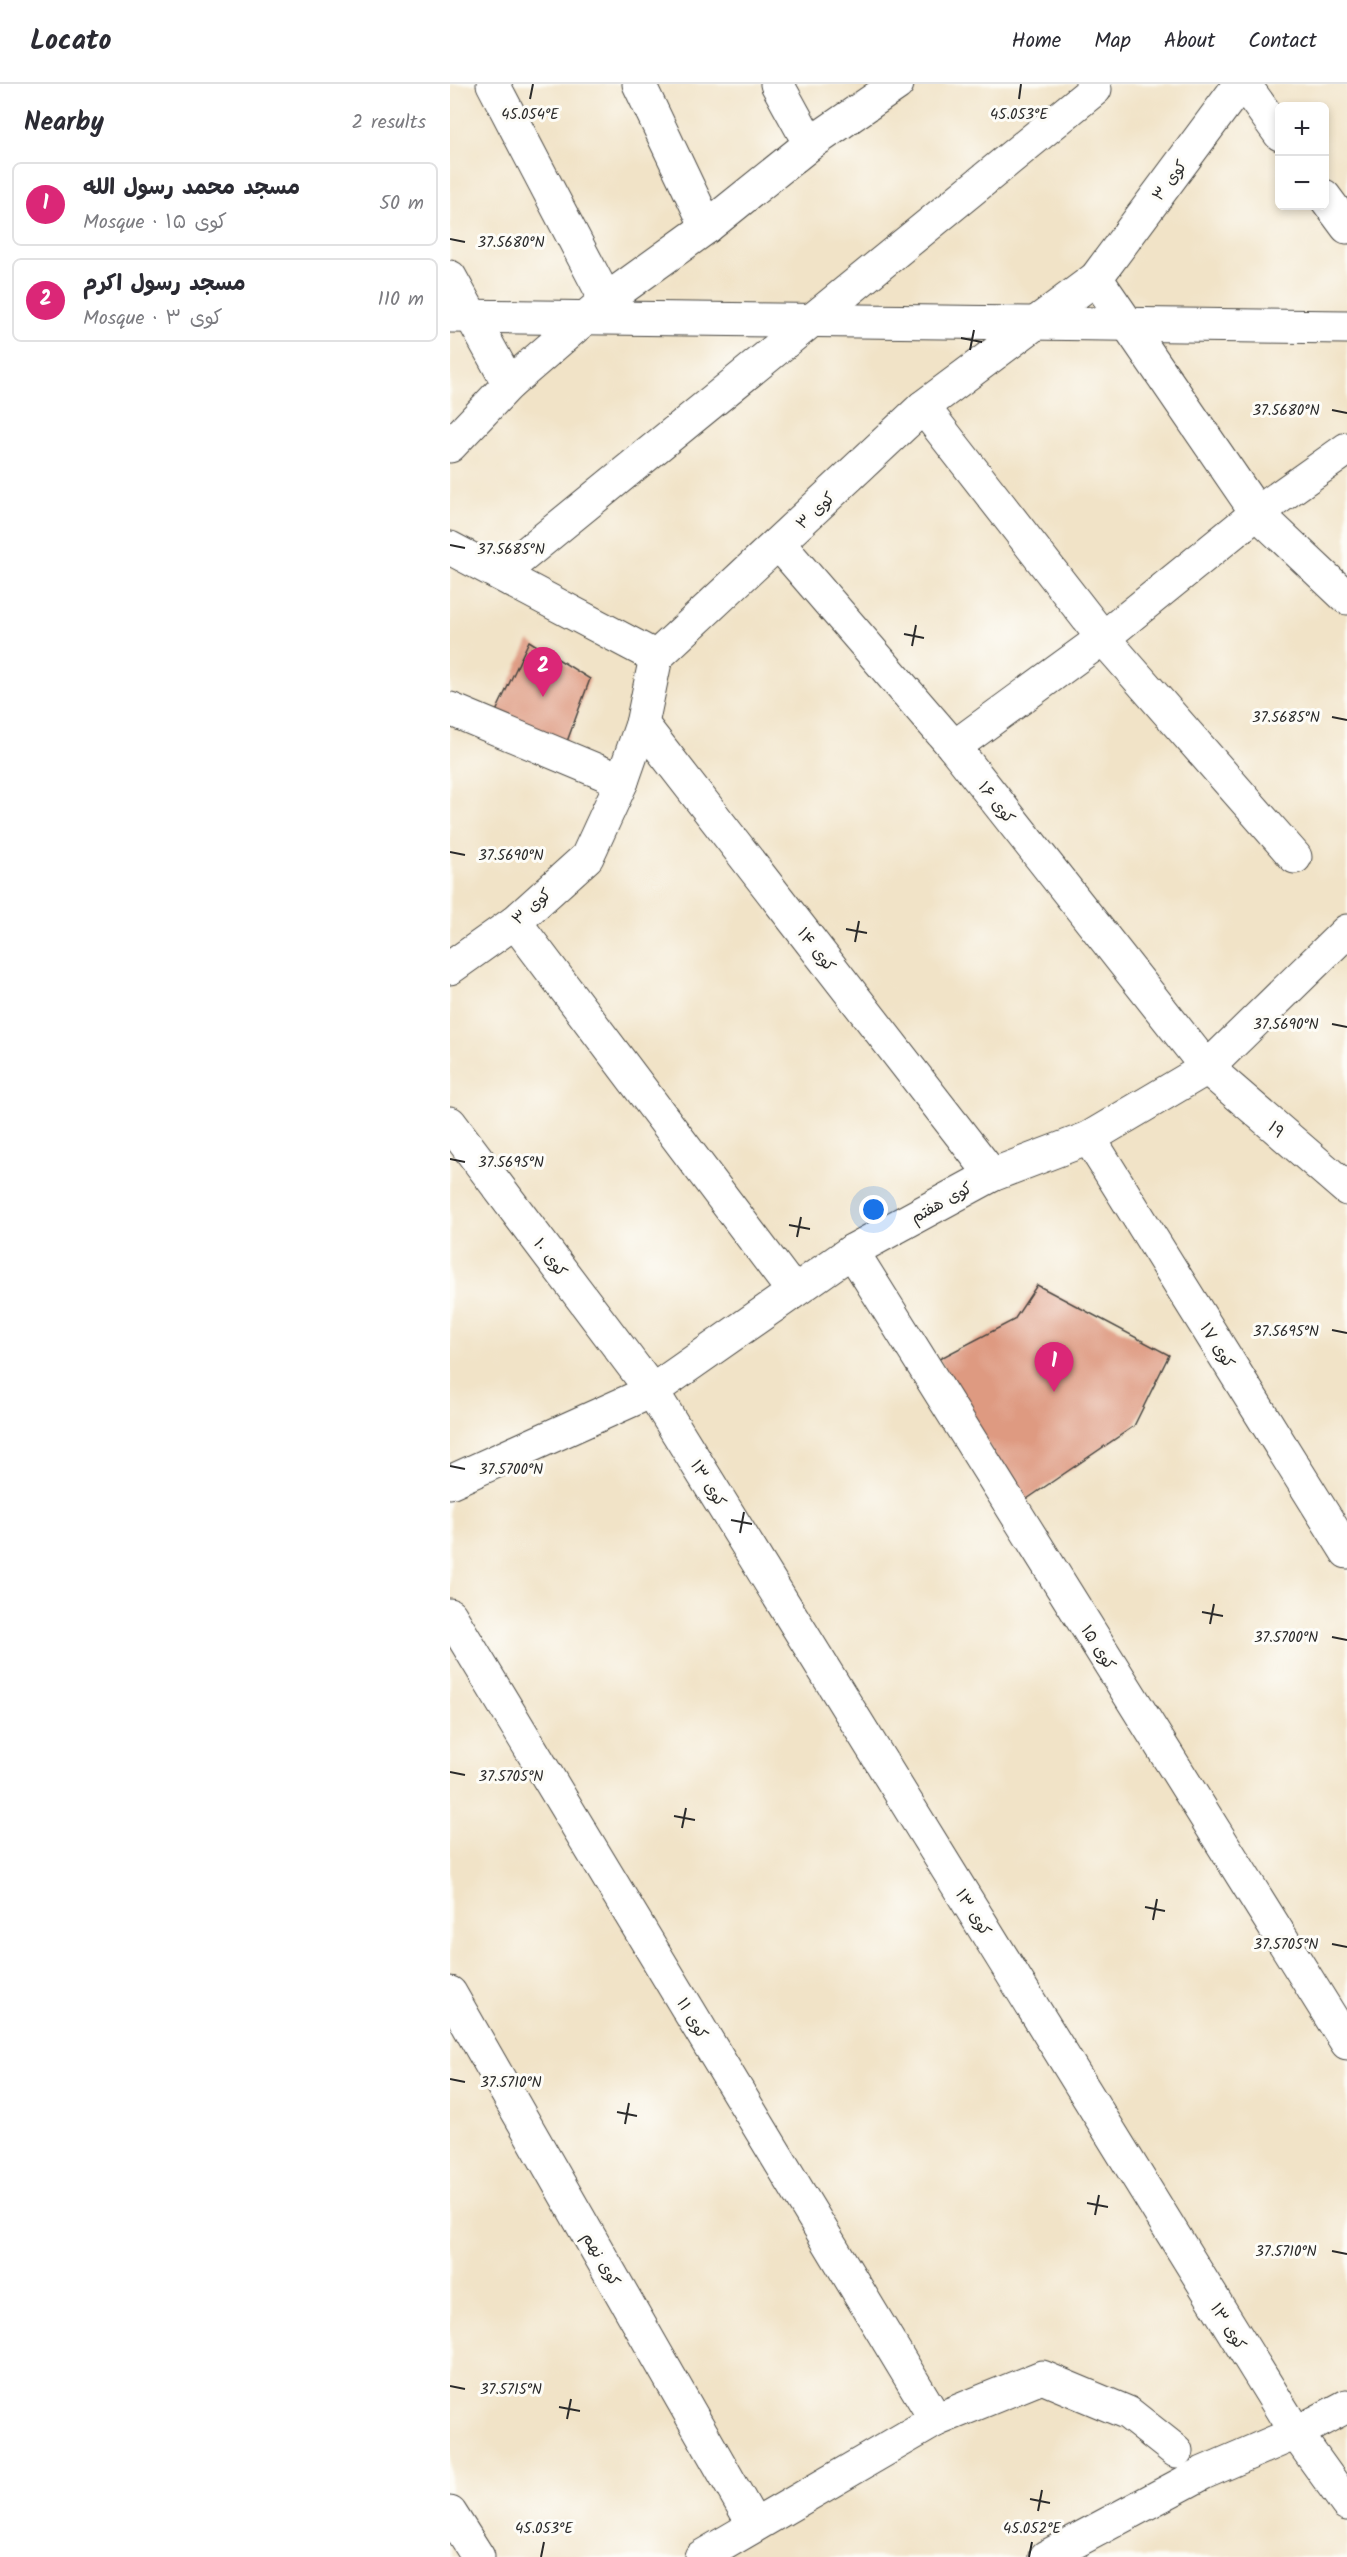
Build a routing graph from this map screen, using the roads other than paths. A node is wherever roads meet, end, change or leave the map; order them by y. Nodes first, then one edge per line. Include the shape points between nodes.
1 (493, 84) edge
2 (639, 84) edge
3 (777, 84) edge
4 (897, 84) edge
5 (1092, 84) edge
6 (1242, 84) edge
7 (1275, 127) edge
8 (810, 144) junction
9 (1329, 203) edge
10 (706, 227) junction
11 (1347, 227) edge
12 (450, 277) edge
13 (1096, 278) junction
14 (606, 300) junction
15 (450, 315) edge
16 (1347, 327) edge
17 (509, 384) junction
18 (923, 407) junction
19 (450, 446) edge
20 (1347, 449) edge
21 (1257, 513) junction
22 (779, 544) junction
23 (450, 548) edge
24 (501, 574) junction
25 (1347, 598) edge
26 (1103, 638) junction
27 (656, 657) junction
28 (450, 709) edge
29 (642, 724) junction
30 (954, 747) junction
31 (622, 781) junction
32 (1295, 857) dead end
33 (515, 922) junction
34 (1347, 930) edge
35 (450, 968) edge
36 (1207, 1068) junction
37 (450, 1123) edge
38 (1089, 1138) junction
39 (992, 1175) junction
40 (1347, 1190) edge
41 (852, 1251) junction
42 (793, 1291) junction
43 (652, 1391) junction
44 (450, 1482) edge
45 (1347, 1552) edge
46 (450, 1615) edge
47 (450, 1993) edge
48 (1347, 2043) edge
49 (1347, 2406) edge
50 (936, 2420) junction
51 (1296, 2433) junction
52 (1176, 2451) dead end
53 (1347, 2504) edge
54 (450, 2513) edge
55 (754, 2525) junction
56 (478, 2557) edge
57 (701, 2557) edge
58 (1046, 2557) edge

1 - 14 street
2 - 10 street
3 - 8 street
4 - 8 street
5 - 24 street via 1095,89
6 - 7 street
6 - 13 street, کوی ۳
8 - 10 street
9 - 11 street
10 - 14 street
12 - 17 street
13 - 18 street, کوی ۳
13 - 21 street
14 - 17 street
15 - 16 street
17 - 19 street
18 - 22 street, کوی ۳
18 - 26 street
20 - 21 street
21 - 25 street
21 - 26 street
22 - 27 street, کوی ۳
22 - 30 street, کوی ۱۶
23 - 24 street
24 - 27 street
26 - 30 street
26 - 32 street
27 - 29 street, کوی ۳
28 - 31 street
29 - 31 street, کوی ۳
29 - 39 street, کوی ۱۴
30 - 36 street, کوی ۱۶
31 - 33 street, کوی ۳ via 587,857
33 - 35 street, کوی ۳
33 - 42 street
34 - 36 street, کوی هفتم
36 - 38 street, کوی هفتم
36 - 40 street, ۱۹
37 - 43 street, کوی ۱۰
38 - 39 street, کوی هفتم
38 - 45 street, کوی ۱۷
39 - 41 street, کوی هفتم
41 - 42 street, کوی هفتم
41 - 48 street, کوی ۱۵
42 - 43 street, کوی هفتم
43 - 44 street, کوی هفتم
43 - 51 street, کوی ۱۳
46 - 50 street, کوی ۱۱
47 - 55 street, کوی نهم
49 - 51 street
50 - 52 street via 1042,2377 1128,2413
50 - 55 street
51 - 53 street, کوی ۱۳
51 - 58 street via 1203,2473
54 - 56 street
55 - 57 street

